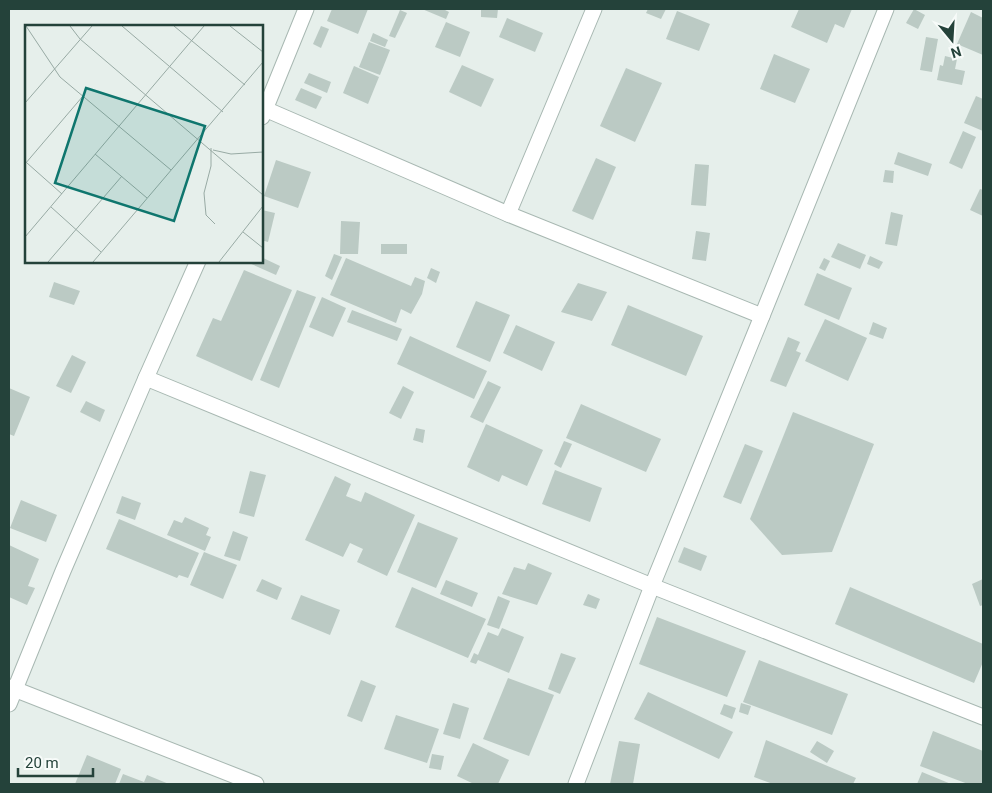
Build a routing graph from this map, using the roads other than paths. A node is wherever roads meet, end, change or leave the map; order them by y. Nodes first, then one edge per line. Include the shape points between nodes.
1 (306, 9) edge
2 (594, 9) edge
3 (886, 9) edge
4 (263, 114) edge
5 (508, 214) junction
6 (198, 262) edge
7 (762, 316) junction
8 (146, 378) junction
9 (652, 586) junction
10 (11, 694) edge
11 (983, 717) edge
12 (256, 784) edge
13 (576, 784) edge

1 - 4 street
2 - 5 street
3 - 7 street
4 - 5 street
5 - 7 street
6 - 8 street
7 - 9 street
8 - 9 street
8 - 10 street
9 - 11 street
9 - 13 street
10 - 12 street

